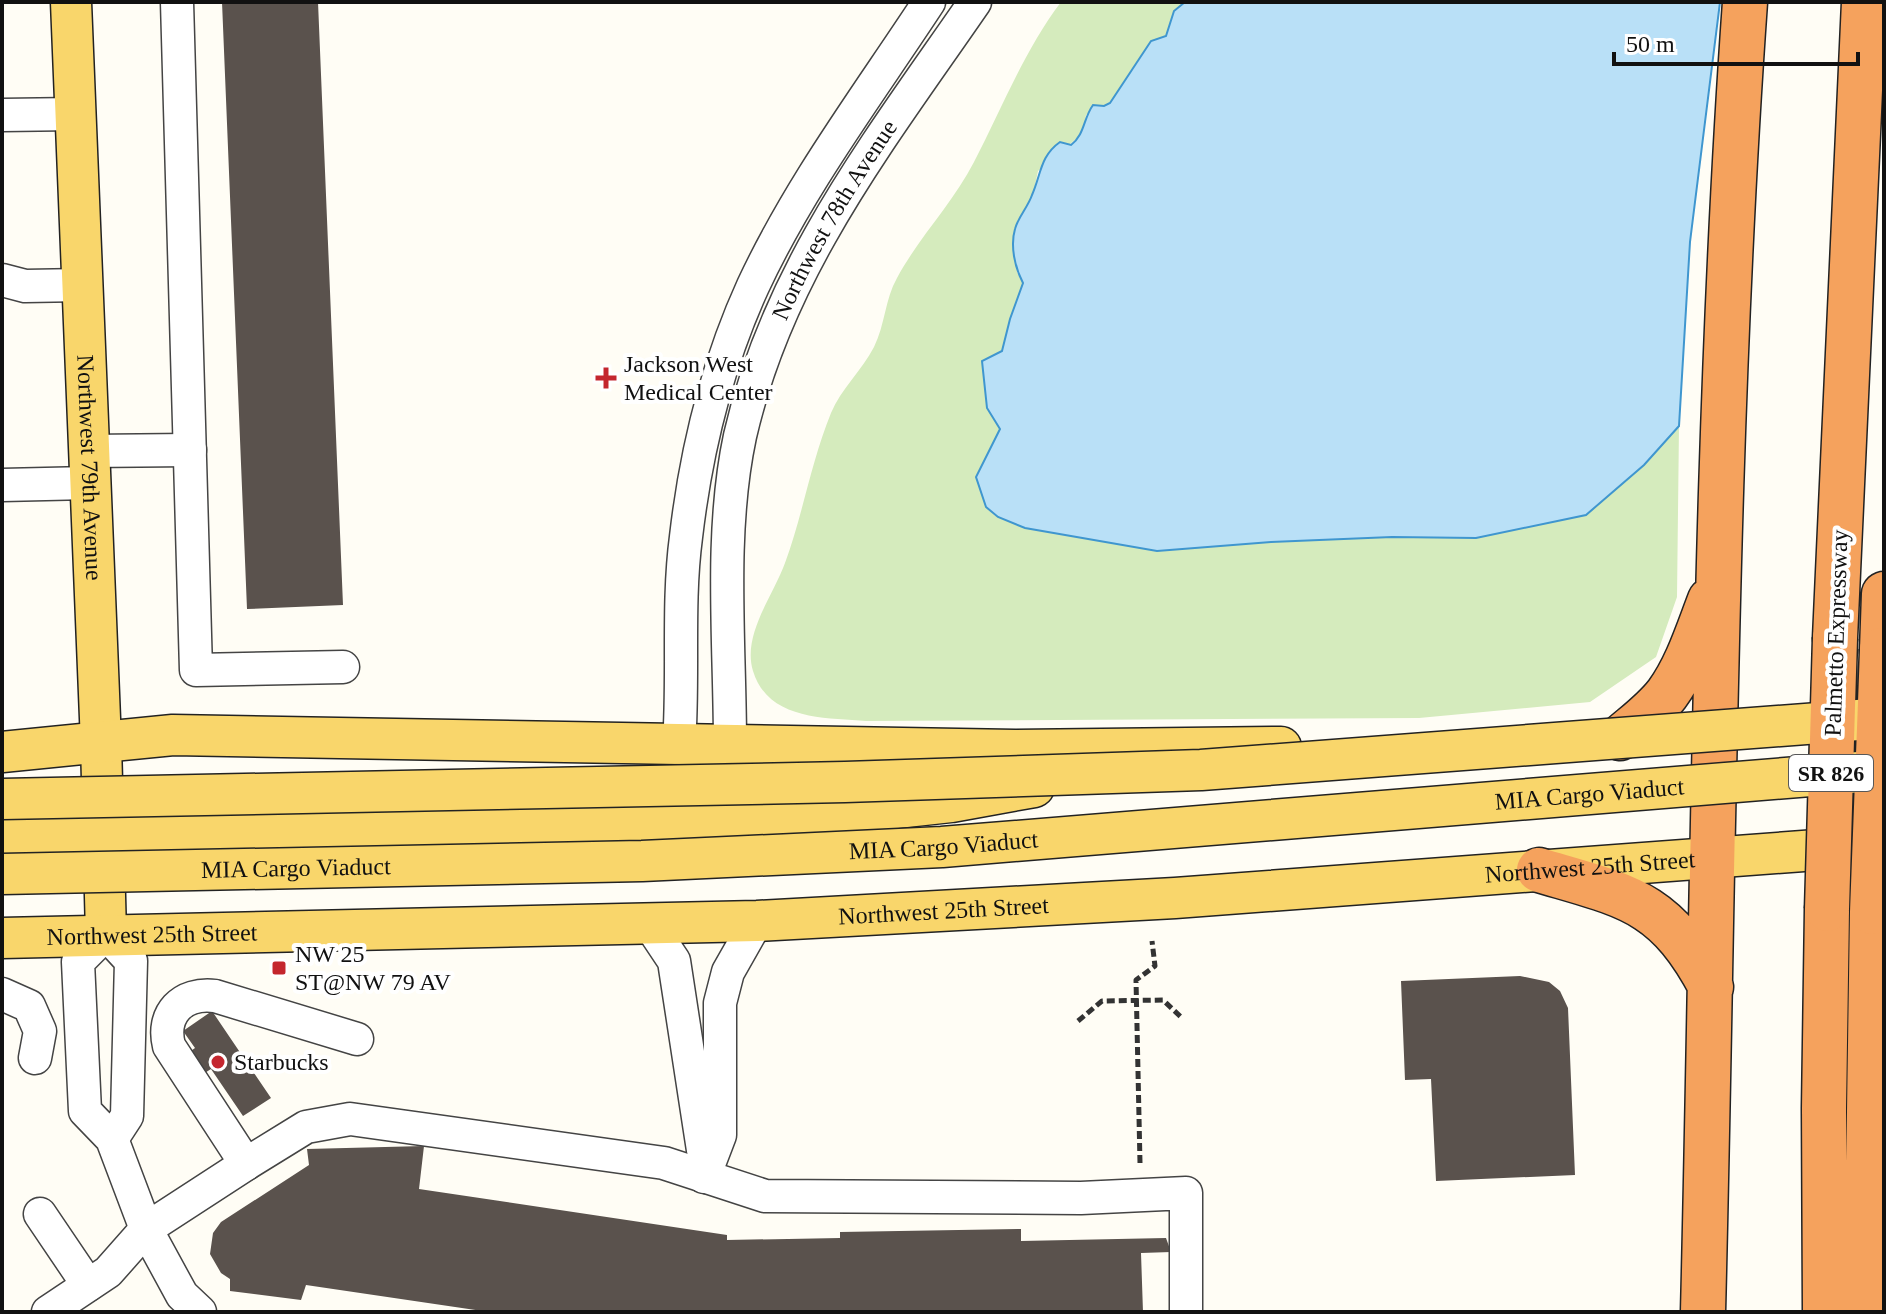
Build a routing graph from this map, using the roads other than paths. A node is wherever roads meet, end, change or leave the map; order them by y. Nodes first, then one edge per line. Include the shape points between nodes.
1 (71, 2) edge
2 (177, 2) edge
3 (929, 2) edge
4 (935, 2) edge
5 (1745, 2) edge
6 (1864, 2) edge
7 (969, 11) edge
8 (76, 114) junction
9 (2, 115) edge
10 (2, 280) edge
11 (83, 285) junction
12 (190, 450) junction
13 (89, 467) junction
14 (2, 485) edge
15 (1720, 576) junction
16 (1884, 594) edge
17 (343, 667) dead end
18 (1884, 718) edge
19 (1884, 726) edge
20 (1716, 737) junction
21 (1620, 738) junction
22 (101, 743) junction
23 (679, 744) junction
24 (730, 744) junction
25 (1151, 749) junction
26 (2, 752) edge
27 (1884, 770) edge
28 (2, 799) edge
29 (102, 833) junction
30 (2, 836) edge
31 (1884, 845) edge
32 (1714, 857) junction
33 (1539, 870) junction
34 (2, 874) edge
35 (757, 921) junction
36 (650, 925) junction
37 (106, 934) junction
38 (2, 938) edge
39 (1711, 987) junction
40 (2, 994) edge
41 (2, 1014) edge
42 (357, 1039) dead end
43 (112, 1139) junction
44 (246, 1164) junction
45 (704, 1177) junction
46 (40, 1214) dead end
47 (146, 1229) junction
48 (88, 1285) junction
49 (48, 1312) edge
50 (200, 1312) edge
51 (1186, 1312) edge
52 (1703, 1312) edge
53 (1825, 1312) edge
54 (1866, 1312) edge

1 - 8 main road, Northwest 79th Avenue
2 - 12 street
3 - 23 street, Northwest 78th Avenue via 790,215 753,286 717,381 685,538
4 - 7 street
5 - 15 highway via 1734,155
6 - 53 highway, Palmetto Expressway / SR 826, bridge via 1835,638 1824,1108
7 - 24 street, Northwest 78th Avenue via 816,239 776,322 753,387 740,436 731,508
8 - 9 street
8 - 11 main road, Northwest 79th Avenue
10 - 11 street via 25,286
11 - 13 main road, Northwest 79th Avenue
12 - 13 street
12 - 17 street via 196,670
13 - 14 street
13 - 22 main road, Northwest 79th Avenue
15 - 20 highway
15 - 21 highway via 1669,692
16 - 54 highway, bridge via 1872,912
18 - 28 main road, bridge via 1201,770
19 - 20 main road
20 - 21 main road
20 - 32 highway
21 - 25 main road
22 - 23 main road via 187,735
22 - 26 main road
22 - 29 main road, Northwest 79th Avenue
23 - 24 main road
24 - 25 main road
25 - 29 main road via 1076,777 1010,793 851,814
27 - 34 main road, MIA Cargo Viaduct, bridge via 942,847 642,861
29 - 30 main road
29 - 37 main road, Northwest 79th Avenue
31 - 32 main road, Northwest 25th Street
32 - 33 main road, Northwest 25th Street
32 - 39 highway
33 - 35 main road, Northwest 25th Street via 1175,898
33 - 39 highway via 1624,895 1646,907 1675,930
35 - 36 main road, Northwest 25th Street
35 - 45 street via 728,972 720,1003 720,1135
36 - 37 main road, Northwest 25th Street
36 - 45 street via 674,961 702,1129
37 - 38 main road, Northwest 25th Street
37 - 43 street via 131,961 127,1116
37 - 43 street via 78,962 85,1111
39 - 52 highway
40 - 41 street via 29,1006 40,1031 35,1058 24,1024
42 - 44 street via 215,996 191,997 172,1011 169,1046
43 - 47 street
44 - 45 street via 306,1127 350,1119 664,1163
44 - 47 street
45 - 51 street via 765,1196 1081,1198 1186,1193
46 - 48 street
47 - 48 street via 108,1272
47 - 50 street via 182,1295
48 - 49 street

